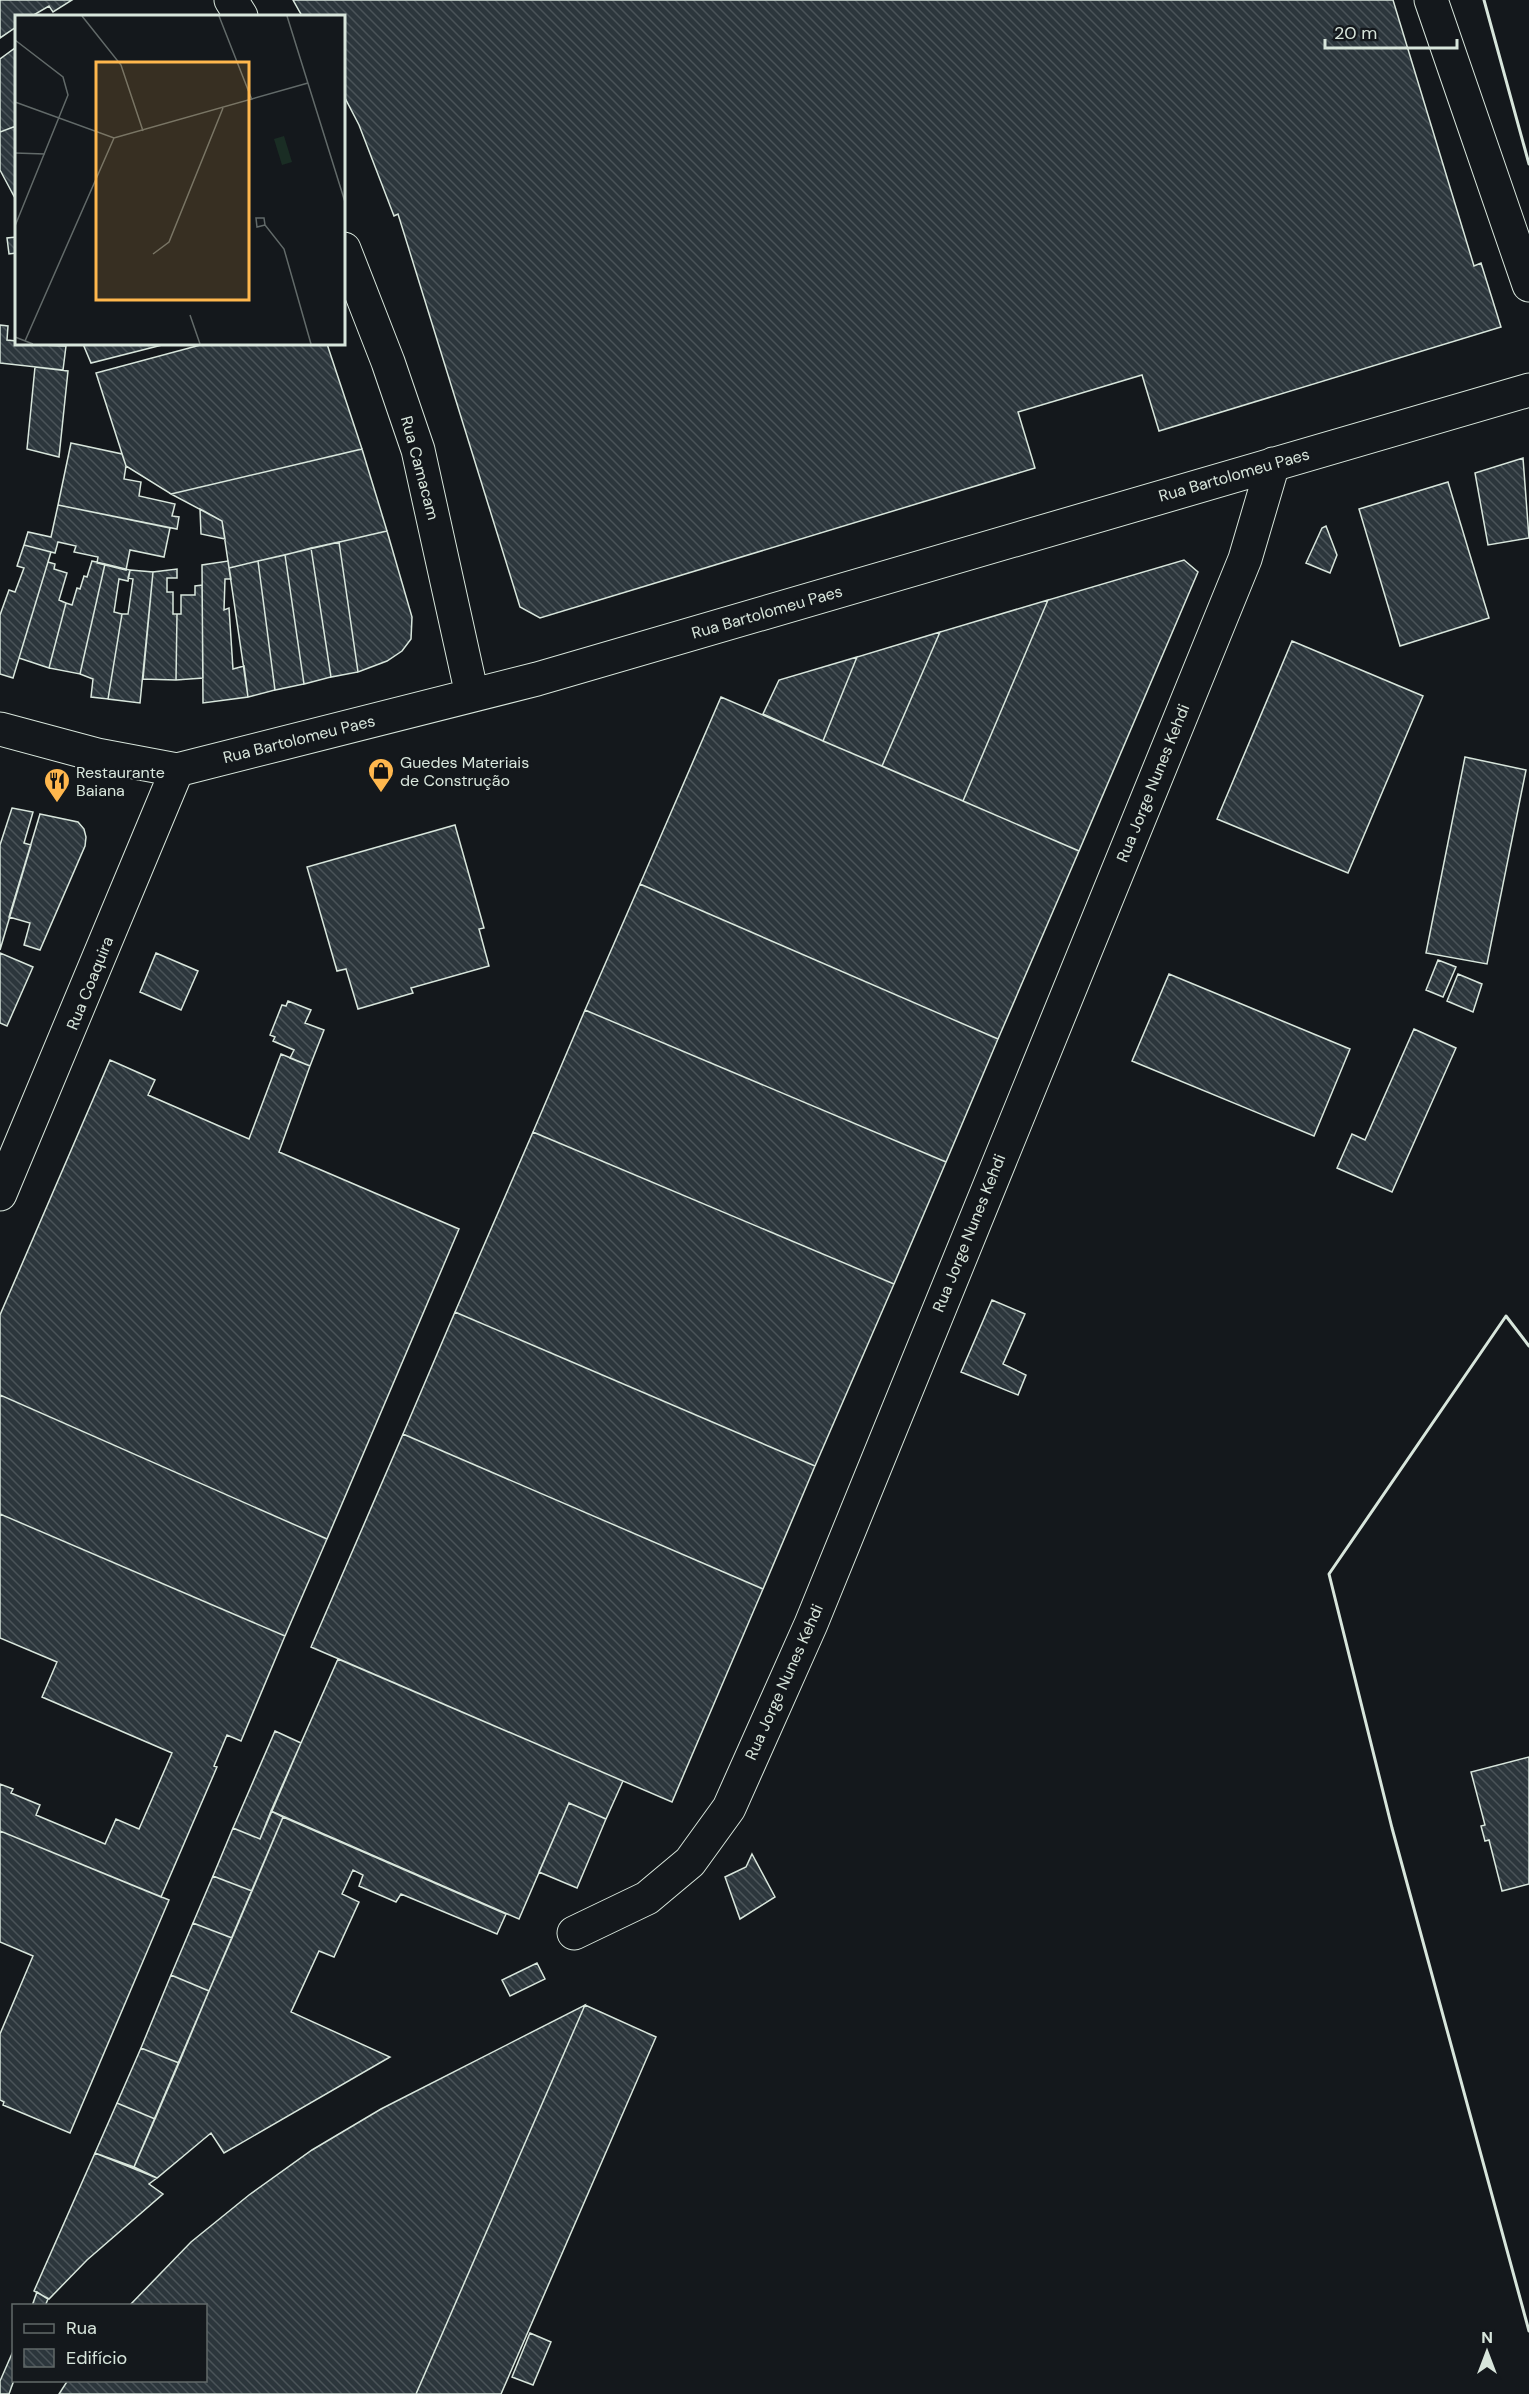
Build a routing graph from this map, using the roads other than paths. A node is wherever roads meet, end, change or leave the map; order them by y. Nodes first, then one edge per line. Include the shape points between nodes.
1 (231, 0) edge
2 (1431, 0) edge
3 (240, 15) edge
4 (345, 252) edge
5 (1529, 285) edge
6 (1529, 390) edge
7 (1273, 464) junction
8 (472, 695) junction
9 (0, 729) edge
10 (177, 770) junction
11 (0, 1194) edge
12 (574, 1933) dead end

1 - 3 street
2 - 5 street
4 - 8 street, Rua Camacam via 418,450
6 - 7 street, Rua Bartolomeu Paes
7 - 8 street, Rua Bartolomeu Paes
7 - 12 street, Rua Jorge Nunes Kehdi via 1245,559 811,1624 729,1808 690,1862 647,1898
8 - 10 street, Rua Bartolomeu Paes
9 - 10 street, Rua Bartolomeu Paes via 97,755
10 - 11 street, Rua Coaquira

